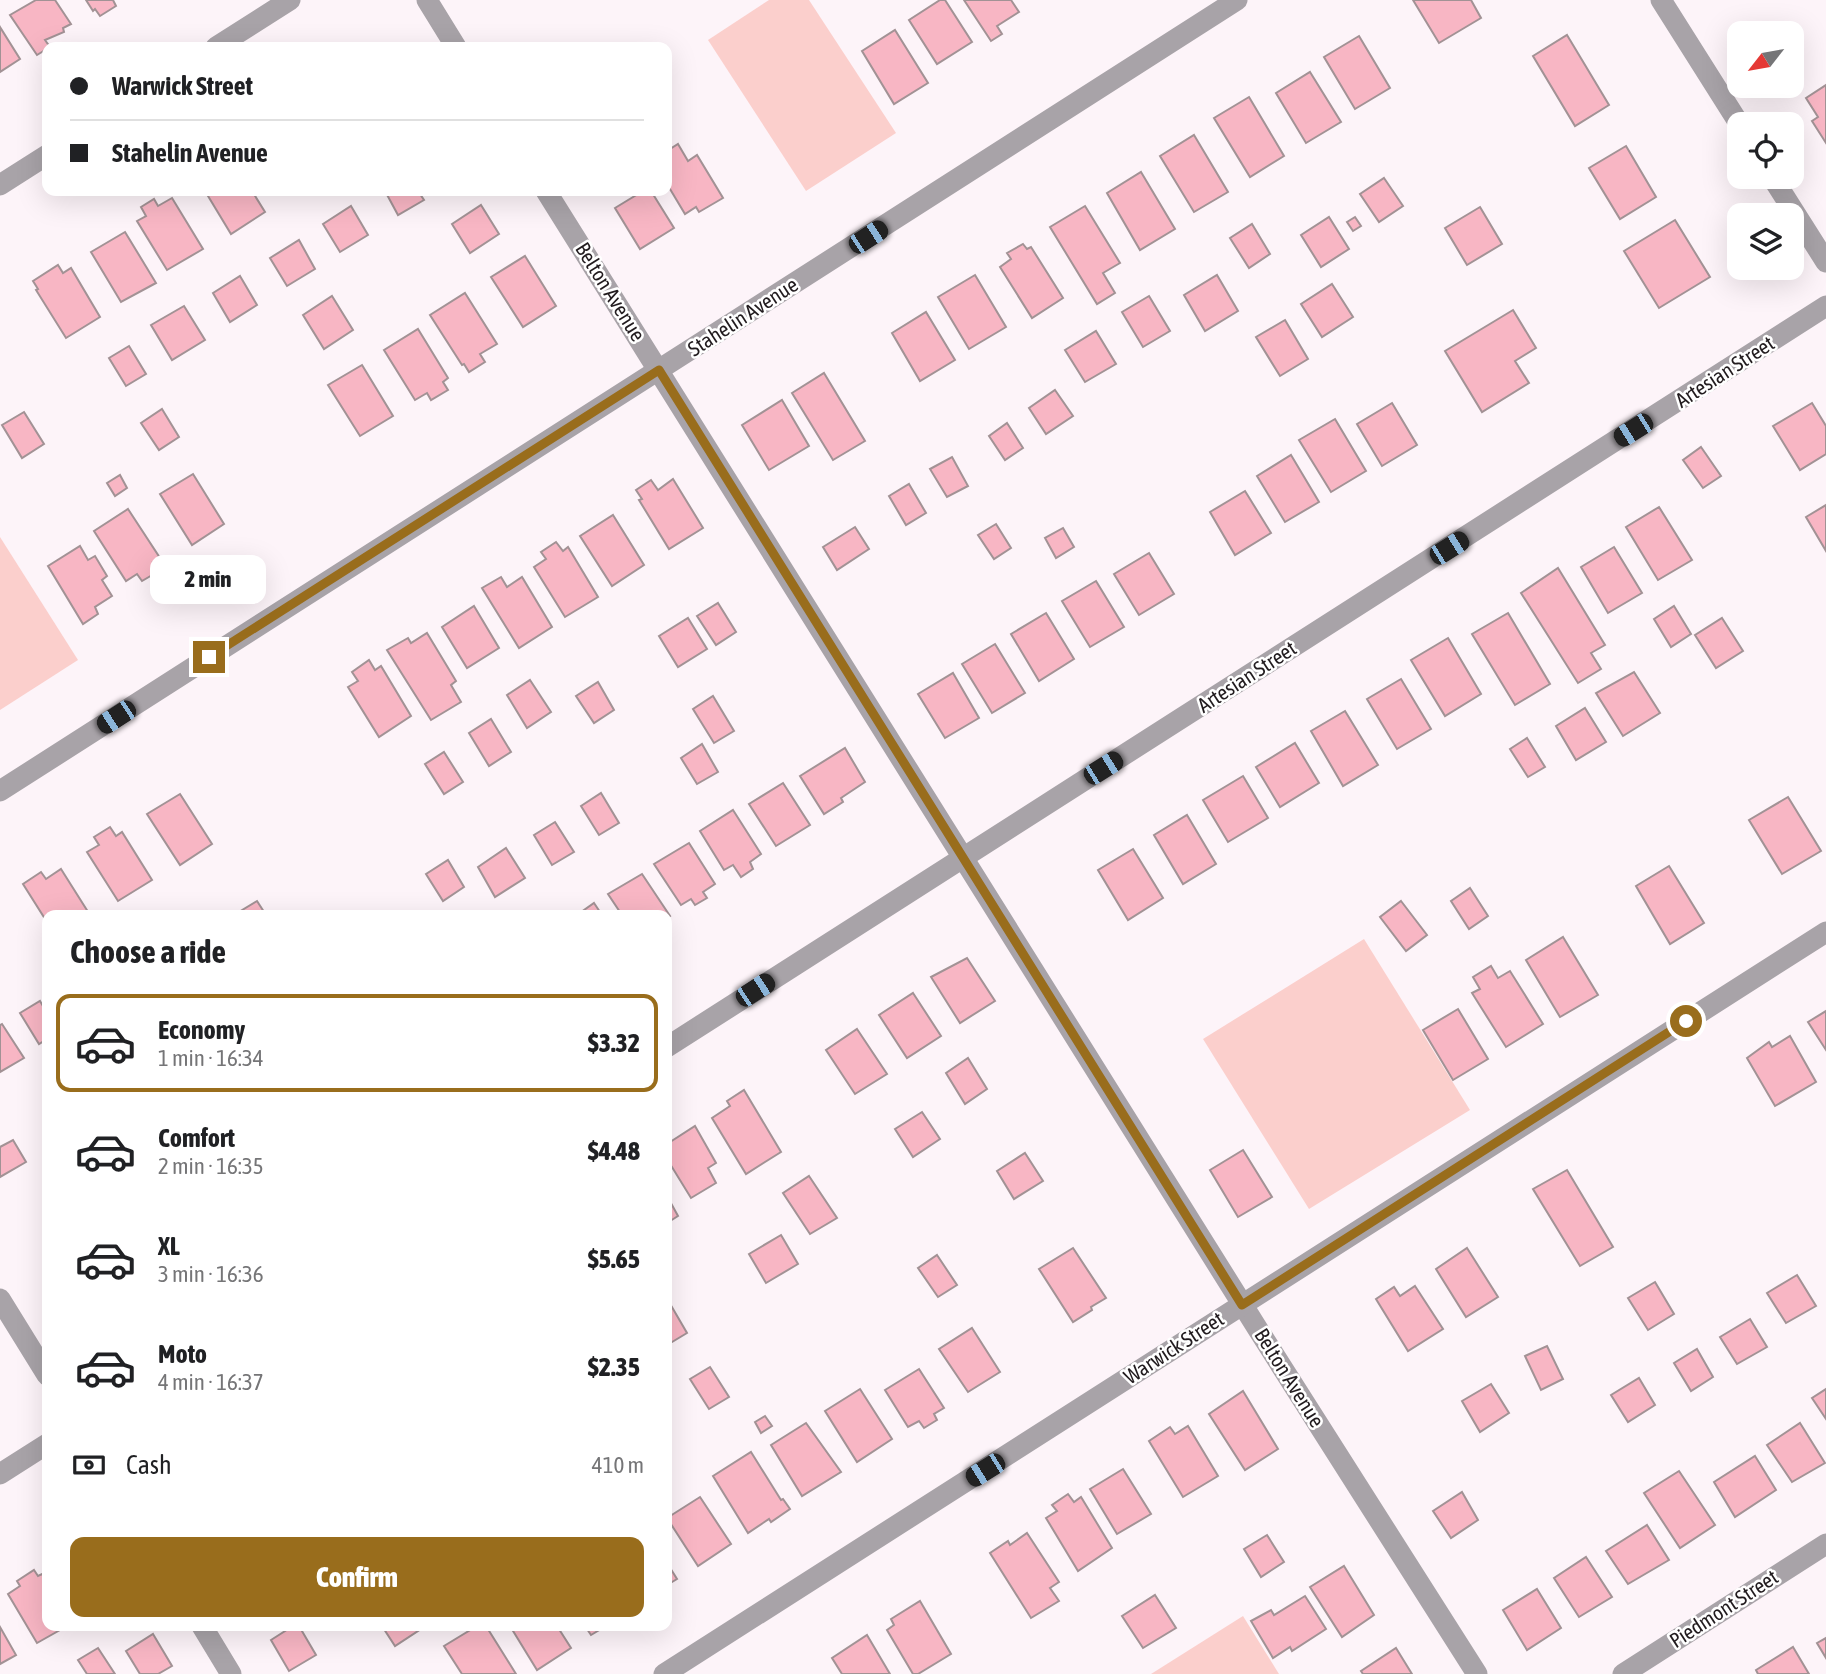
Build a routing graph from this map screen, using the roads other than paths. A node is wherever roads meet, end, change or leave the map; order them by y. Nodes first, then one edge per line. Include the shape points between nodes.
1 (290, 0) edge
2 (427, 0) edge
3 (1237, 0) edge
4 (1661, 0) edge
5 (224, 42) edge
6 (453, 42) edge
7 (1732, 112) edge
8 (42, 158) edge
9 (0, 185) edge
10 (1780, 189) edge
11 (549, 196) edge
12 (1826, 262) edge
13 (1826, 306) edge
14 (659, 370) junction
15 (0, 791) edge
16 (963, 858) junction
17 (1826, 932) edge
18 (672, 1044) edge
19 (0, 1298) edge
20 (1242, 1305) junction
21 (42, 1367) edge
22 (42, 1447) edge
23 (0, 1474) edge
24 (1826, 1544) edge
25 (205, 1631) edge
26 (231, 1674) edge
27 (664, 1674) edge
28 (1477, 1674) edge
29 (1623, 1674) edge

1 - 5 street
2 - 6 street
3 - 14 street, Stahelin Avenue
4 - 7 street
8 - 9 street
10 - 12 street
11 - 14 street, Belton Avenue
13 - 16 street, Artesian Street
14 - 15 street, Stahelin Avenue
14 - 16 street, Belton Avenue
16 - 18 street, Artesian Street
16 - 20 street, Belton Avenue
17 - 20 street, Warwick Street
19 - 21 street
20 - 27 street, Warwick Street
20 - 28 street, Belton Avenue
22 - 23 street
24 - 29 street, Piedmont Street
25 - 26 street

